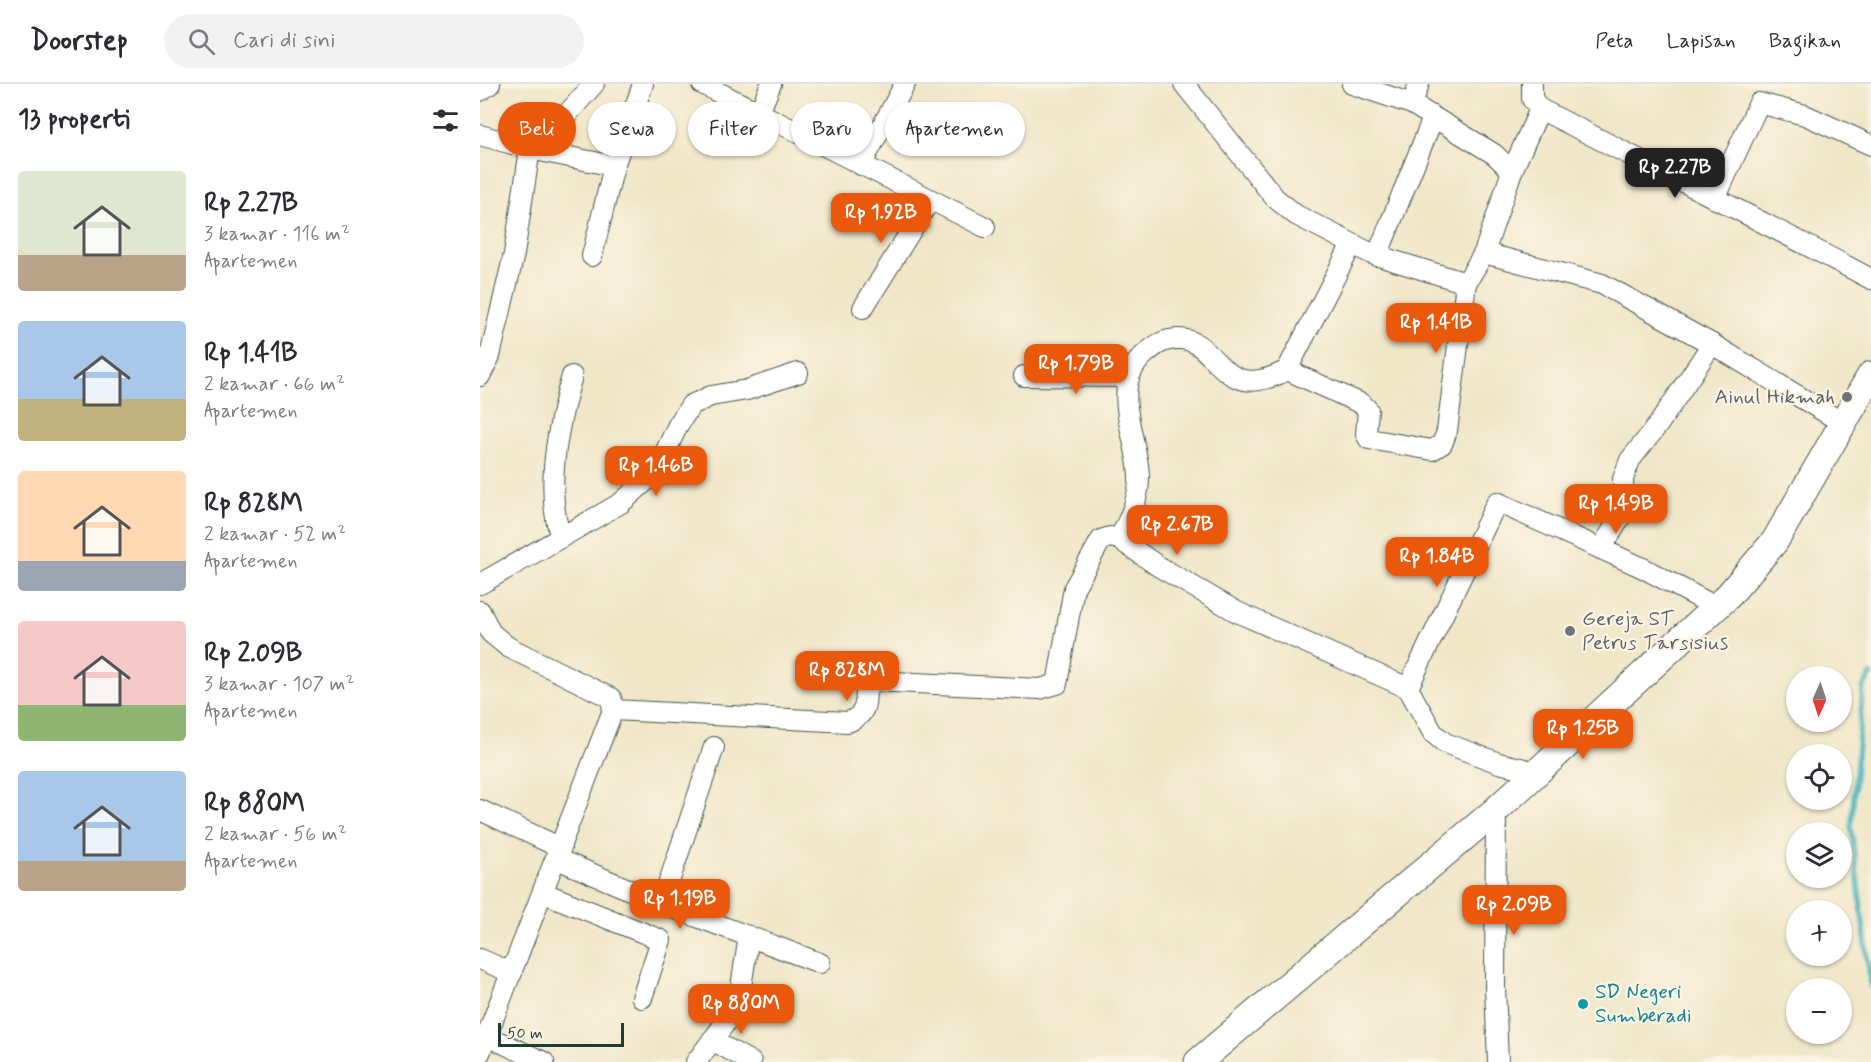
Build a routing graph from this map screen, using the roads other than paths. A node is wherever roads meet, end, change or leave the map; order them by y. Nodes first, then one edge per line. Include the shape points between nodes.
1 (490, 84) edge
2 (594, 84) edge
3 (643, 84) edge
4 (702, 84) edge
5 (771, 84) edge
6 (905, 84) edge
7 (1184, 84) edge
8 (1352, 84) edge
9 (1419, 84) edge
10 (1532, 84) edge
11 (480, 91) edge
12 (737, 102) edge
13 (764, 102) edge
14 (576, 104) edge
15 (1412, 104) junction
16 (1540, 109) junction
17 (1433, 118) junction
18 (779, 123) edge
19 (480, 135) edge
20 (498, 140) edge
21 (1871, 145) edge
22 (529, 156) edge
23 (567, 156) edge
24 (861, 165) junction
25 (614, 166) junction
26 (1512, 171) junction
27 (1715, 199) junction
28 (930, 200) junction
29 (985, 227) dead end
30 (1352, 244) junction
31 (1484, 253) junction
32 (592, 256) dead end
33 (1377, 256) junction
34 (1871, 279) edge
35 (1466, 283) junction
36 (863, 308) dead end
37 (1712, 345) junction
38 (1287, 370) junction
39 (798, 374) dead end
40 (480, 376) edge
41 (572, 376) dead end
42 (1024, 376) dead end
43 (1128, 377) junction
44 (1871, 377) edge
45 (1843, 423) junction
46 (561, 537) junction
47 (1119, 539) junction
48 (1601, 549) junction
49 (480, 584) edge
50 (1716, 607) junction
51 (480, 611) edge
52 (1408, 688) junction
53 (613, 710) junction
54 (714, 747) dead end
55 (1536, 772) junction
56 (480, 810) edge
57 (1496, 810) junction
58 (559, 853) junction
59 (544, 893) junction
60 (667, 905) junction
61 (749, 936) junction
62 (661, 940) junction
63 (480, 959) edge
64 (820, 963) dead end
65 (512, 973) junction
66 (642, 998) dead end
67 (712, 1040) junction
68 (483, 1045) edge
69 (544, 1062) edge
70 (696, 1062) edge
71 (751, 1062) edge
72 (1199, 1062) edge
73 (1498, 1062) edge

1 - 11 street
2 - 14 street
3 - 25 street
4 - 12 street
5 - 13 street
6 - 24 street
7 - 30 street via 1275,198 1296,215
8 - 15 street
9 - 15 street
10 - 16 street via 1532,99
15 - 17 street
16 - 26 street
16 - 27 street
17 - 26 street via 1494,153
17 - 33 street
18 - 24 street
19 - 20 street
21 - 27 street via 1805,115 1759,103
22 - 40 street via 514,254 490,356
23 - 25 street
24 - 28 street
25 - 32 street
26 - 31 street
27 - 34 street via 1825,252
28 - 29 street
28 - 36 street
30 - 33 street
30 - 38 street
31 - 35 street
31 - 37 street via 1602,284
33 - 35 street
35 - 38 street via 1447,431 1442,444 1432,450 1369,439 1368,410 1362,404
37 - 45 street
37 - 48 street via 1630,460 1623,479 1624,511
38 - 43 street via 1269,380 1245,381 1220,367 1192,341 1179,338 1162,340 1139,360
39 - 46 street via 747,390 711,396 691,405 656,472 621,503
41 - 46 street via 560,418 556,452 554,518
42 - 43 street
43 - 47 street via 1128,422 1139,476 1137,493
44 - 45 main road
45 - 50 main road via 1775,541 1757,566
46 - 49 street
47 - 52 street via 1237,612
47 - 53 street via 1101,540 1074,588 1057,684 1040,689 873,681 866,687 866,706 860,717 848,722
48 - 50 street
48 - 52 street via 1497,502
50 - 55 main road
51 - 53 street via 491,633 508,647 610,698
52 - 55 street via 1438,738 1491,760
53 - 58 street
54 - 60 street
55 - 57 main road
56 - 58 street
57 - 72 main road
57 - 73 street
58 - 59 street
58 - 60 street
59 - 62 street
59 - 65 street
60 - 61 street
60 - 62 street
61 - 64 street
61 - 67 street via 738,1006
62 - 66 street
63 - 65 street
65 - 68 street
67 - 70 street
67 - 71 street
68 - 69 street

